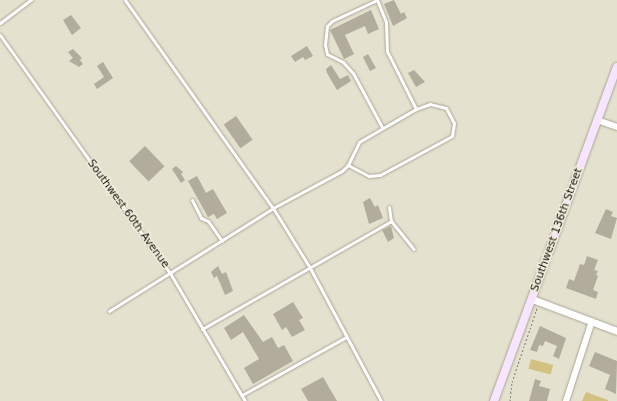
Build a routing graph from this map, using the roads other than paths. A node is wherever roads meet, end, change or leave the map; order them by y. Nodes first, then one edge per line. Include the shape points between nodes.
1 (31, 0) edge
2 (125, 0) edge
3 (377, 0) edge
4 (0, 23) edge
5 (0, 35) edge
6 (617, 67) edge
7 (416, 109) junction
8 (597, 120) junction
9 (382, 127) junction
10 (617, 127) edge
11 (348, 166) junction
12 (192, 200) dead end
13 (389, 207) dead end
14 (273, 208) junction
15 (390, 221) junction
16 (222, 241) junction
17 (414, 249) dead end
18 (310, 268) junction
19 (170, 273) junction
20 (532, 300) junction
21 (109, 311) dead end
22 (592, 321) junction
23 (202, 329) junction
24 (617, 331) edge
25 (346, 337) junction
26 (242, 395) junction
27 (497, 399) edge
28 (245, 401) edge
29 (381, 401) edge
30 (566, 401) edge

1 - 4 lane
2 - 14 lane
3 - 7 lane via 386,22 387,51
3 - 9 lane via 332,21 327,26 325,45 327,54 343,62 353,73
5 - 19 lane, Southwest 60th Avenue
6 - 8 main road, Southwest 136th Street
7 - 9 lane
7 - 11 lane via 430,104 446,108 454,123 452,136 380,175 369,176
8 - 10 street
8 - 20 main road, Southwest 136th Street
9 - 11 lane via 359,142
11 - 14 lane
12 - 16 lane via 201,218 208,221
13 - 15 lane
14 - 16 lane
14 - 18 lane
15 - 17 lane
15 - 18 lane
16 - 19 lane
18 - 23 lane
18 - 25 lane
19 - 21 lane
19 - 23 lane, Southwest 60th Avenue
20 - 22 street
20 - 27 main road, Southwest 136th Street
22 - 24 street
22 - 30 street
23 - 26 lane, Southwest 60th Avenue
25 - 26 lane
25 - 29 lane
26 - 28 lane, Southwest 60th Avenue

